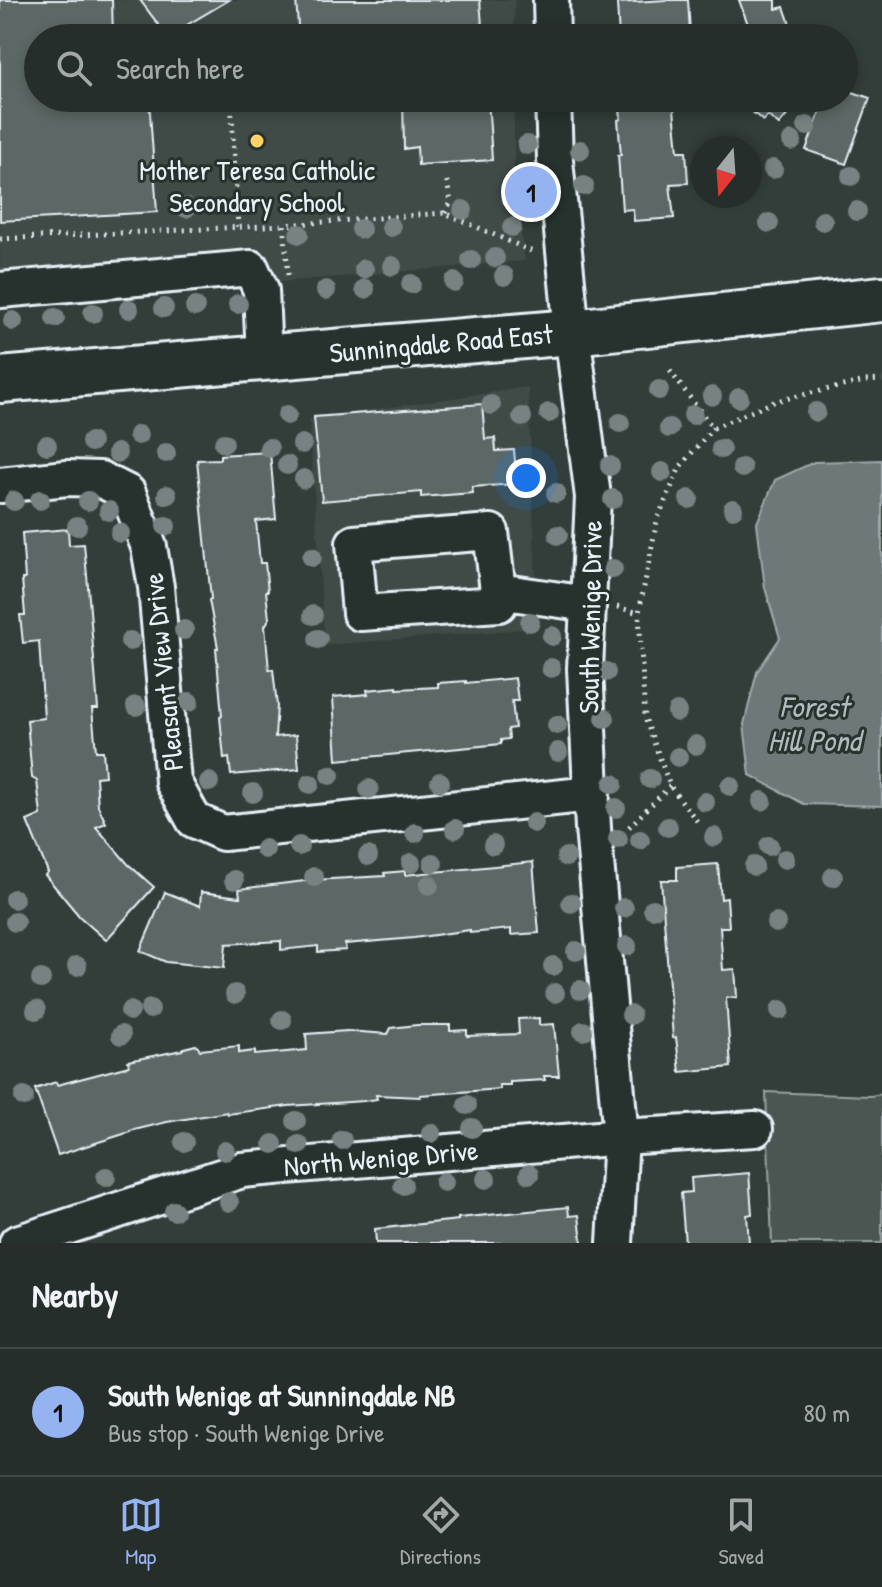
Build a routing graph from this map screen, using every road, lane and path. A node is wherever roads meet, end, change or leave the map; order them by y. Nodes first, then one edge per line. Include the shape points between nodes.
1 (551, 0) edge
2 (552, 24) edge
3 (232, 112) edge
4 (553, 112) edge
5 (446, 177) dead end
6 (445, 213) junction
7 (284, 225) junction
8 (238, 227) junction
9 (0, 239) edge
10 (531, 251) dead end
11 (289, 288) dead end
12 (0, 290) edge
13 (882, 299) edge
14 (572, 332) junction
15 (264, 358) junction
16 (670, 371) dead end
17 (0, 380) edge
18 (882, 380) edge
19 (713, 428) junction
20 (0, 485) edge
21 (498, 591) dead end
22 (588, 604) junction
23 (670, 786) junction
24 (592, 794) junction
25 (697, 821) dead end
26 (629, 827) dead end
27 (755, 1129) dead end
28 (621, 1137) junction
29 (17, 1243) edge
30 (615, 1243) edge

1 - 2 street
3 - 8 path
4 - 14 street, South Wenige Drive
5 - 6 path via 451,202
6 - 7 path
6 - 10 path
7 - 8 path
7 - 11 path
8 - 9 path
12 - 15 street via 251,268 261,290
13 - 14 main road, Sunningdale Road East
14 - 15 main road, Sunningdale Road East
14 - 22 street, South Wenige Drive via 593,497
15 - 17 main road, Sunningdale Road East
16 - 19 path
18 - 19 path via 776,401
19 - 23 path via 680,467 657,520 639,613 645,718
20 - 24 street, Pleasant View Drive via 100,479 128,493 149,547 156,587 173,782 194,820 223,833
21 - 22 street
22 - 24 street, South Wenige Drive via 585,669
23 - 25 path
23 - 26 path
24 - 28 street, South Wenige Drive
27 - 28 street, North Wenige Drive
28 - 29 street, North Wenige Drive via 242,1170
28 - 30 street, South Wenige Drive

